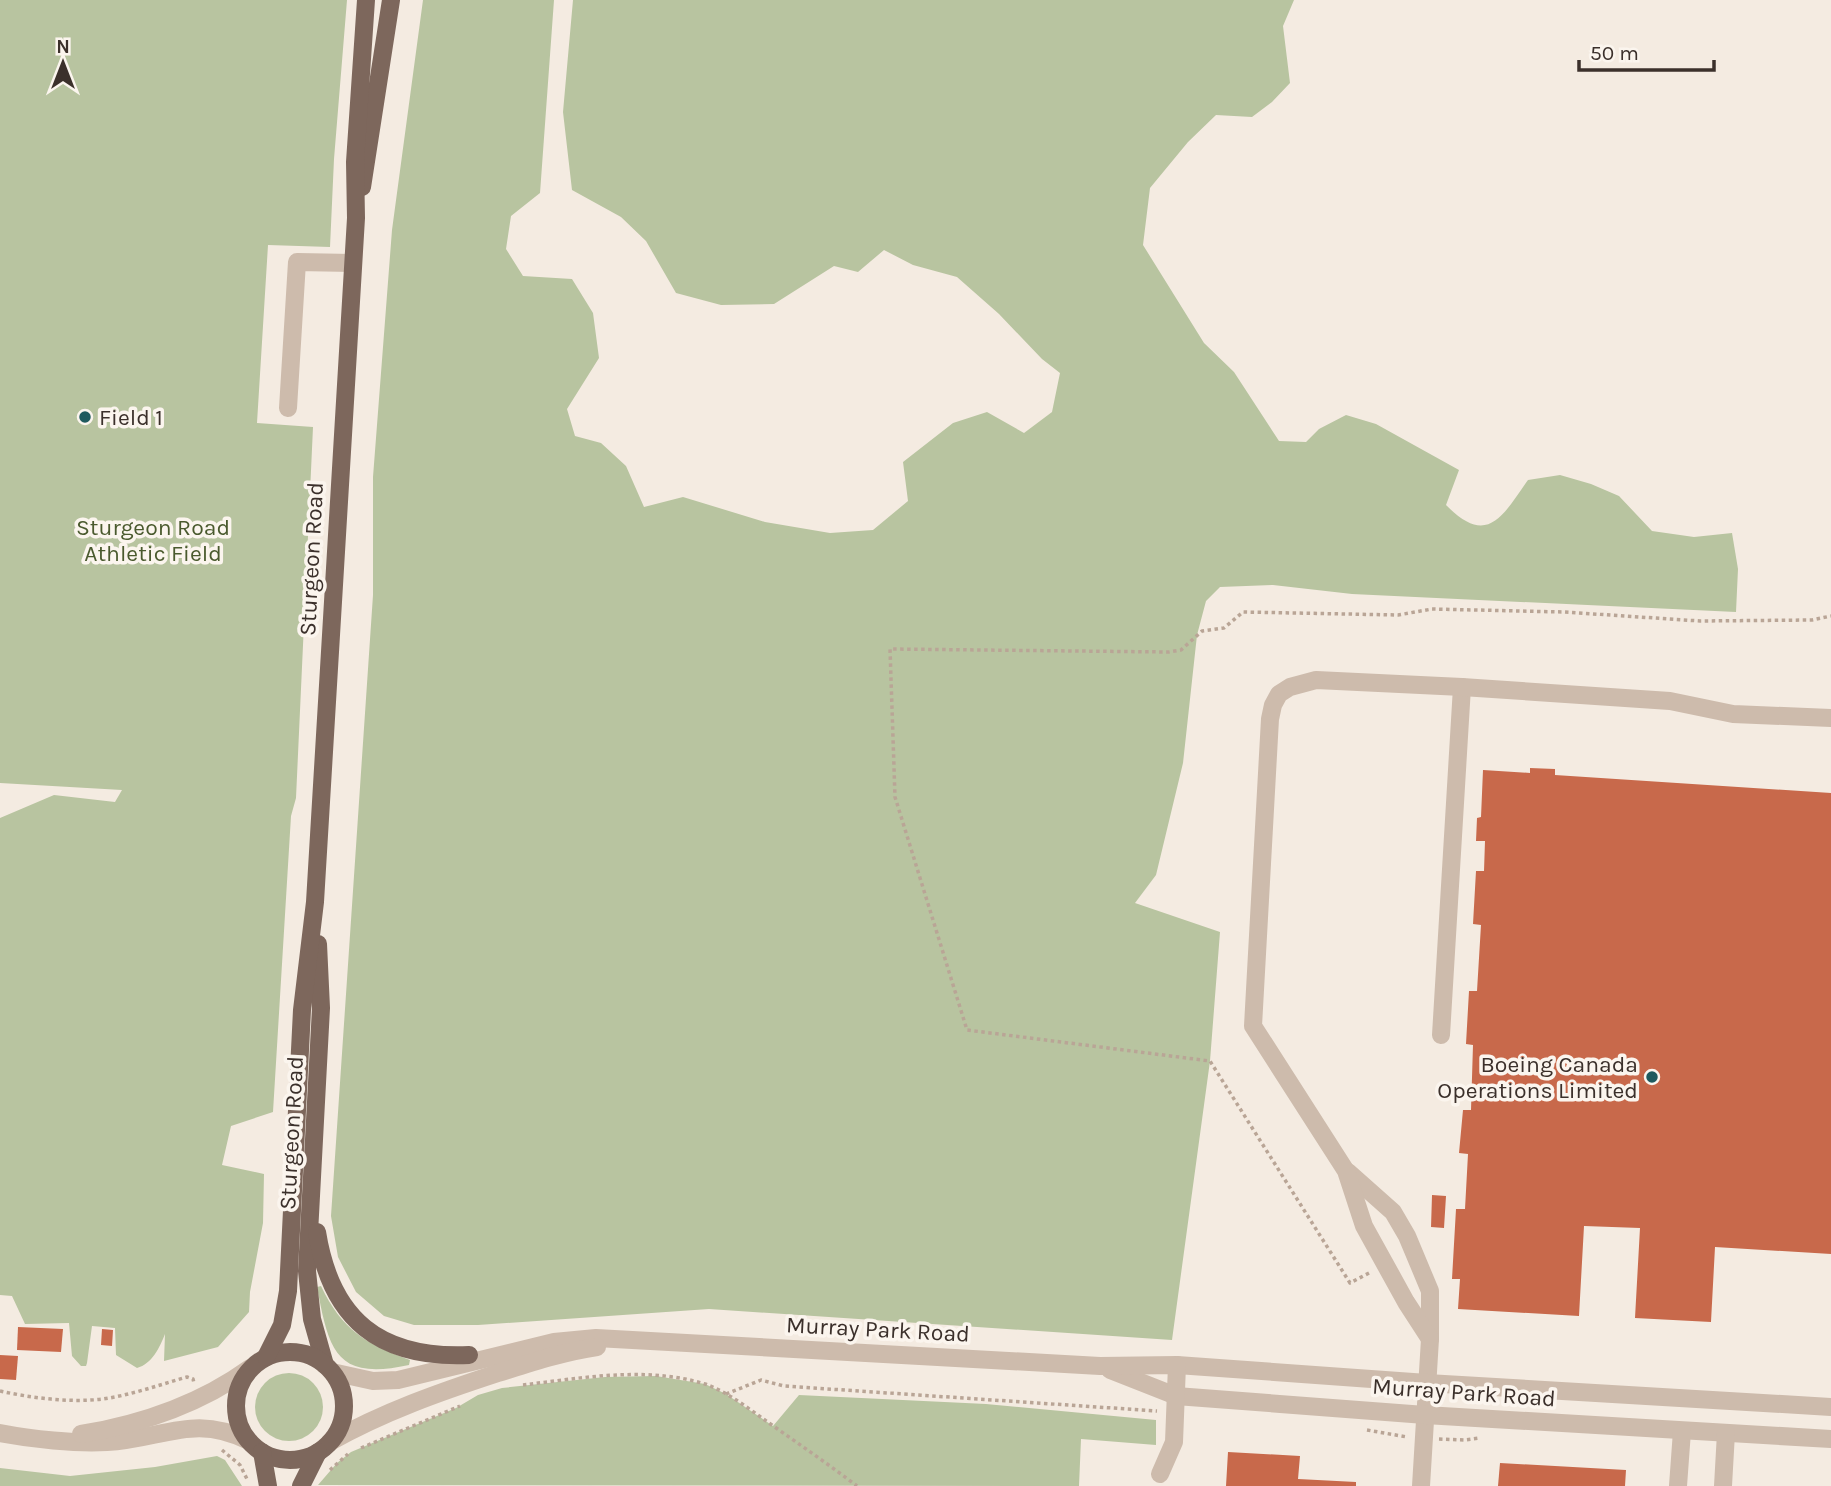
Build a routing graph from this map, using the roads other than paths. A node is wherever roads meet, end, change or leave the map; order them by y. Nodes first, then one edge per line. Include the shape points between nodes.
1 (366, 0) edge
2 (391, 0) edge
3 (356, 218) junction
4 (353, 263) junction
5 (288, 408) dead end
6 (1462, 687) junction
7 (1831, 718) edge
8 (315, 902) junction
9 (1441, 1035) dead end
10 (1346, 1171) junction
11 (312, 1204) junction
12 (1430, 1339) junction
13 (652, 1341) junction
14 (507, 1354) junction
15 (469, 1356) joint
16 (266, 1357) junction
17 (1177, 1364) junction
18 (1100, 1366) junction
19 (250, 1368) junction
20 (329, 1369) junction
21 (1427, 1383) junction
22 (1176, 1396) junction
23 (1831, 1407) edge
24 (1425, 1415) junction
25 (1682, 1431) junction
26 (0, 1433) edge
27 (1726, 1433) junction
28 (50, 1438) junction
29 (1831, 1439) edge
30 (255, 1447) junction
31 (324, 1447) junction
32 (1160, 1474) dead end
33 (260, 1485) edge
34 (301, 1486) edge
35 (1421, 1486) edge
36 (1678, 1486) edge
37 (1723, 1486) edge

1 - 3 main road, Sturgeon Road via 355,162
2 - 3 main road, Sturgeon Road
3 - 4 main road, Sturgeon Road
4 - 5 street via 297,262
4 - 8 main road, Sturgeon Road
6 - 7 street via 1670,701 1733,714
6 - 9 street
6 - 10 street via 1316,680 1290,687 1273,705 1253,1026
8 - 11 main road, Sturgeon Road via 321,1008
8 - 16 main road, Sturgeon Road via 302,1010 288,1291 282,1325
10 - 12 street via 1364,1226
10 - 12 street via 1393,1212 1407,1236 1430,1291
11 - 15 main road via 320,1251 335,1292 362,1327 418,1352
11 - 20 main road, Sturgeon Road via 308,1295
12 - 21 street
13 - 14 street, Murray Park Road via 574,1339
13 - 18 street, Murray Park Road
13 - 31 street, Murray Park Road via 588,1348 521,1366 392,1410
14 - 15 street
14 - 20 street, Murray Park Road via 398,1380 373,1381
16 - 19 main road
16 - 20 main road via 297,1352
17 - 18 street, Murray Park Road
17 - 21 street, Murray Park Road
17 - 22 street
18 - 22 street, Murray Park Road
19 - 28 street via 201,1399 150,1418
19 - 30 main road via 236,1404 239,1424
20 - 31 main road via 341,1389 344,1408 340,1427
21 - 23 street, Murray Park Road
21 - 24 street
22 - 24 street, Murray Park Road
22 - 32 street via 1174,1442
24 - 25 street, Murray Park Road
24 - 35 street
25 - 27 street, Murray Park Road
25 - 36 street
26 - 28 street
27 - 29 street, Murray Park Road
27 - 37 street
28 - 30 street via 105,1442 209,1427 233,1433
30 - 31 main road via 290,1460
30 - 33 main road
31 - 34 main road

